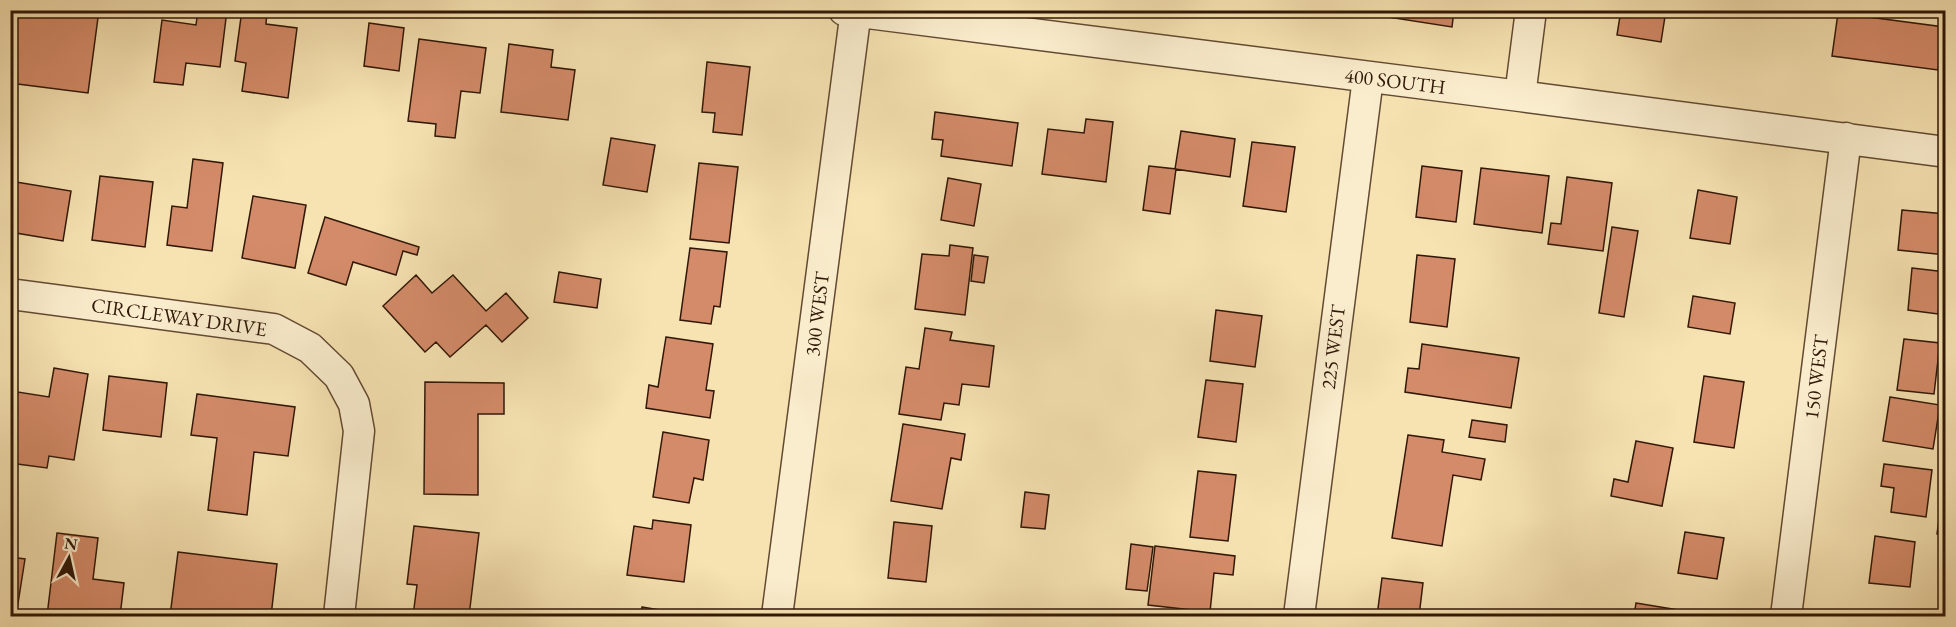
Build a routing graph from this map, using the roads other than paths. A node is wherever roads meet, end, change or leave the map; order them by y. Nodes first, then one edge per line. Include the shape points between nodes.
1 (1531, 10) edge
2 (852, 11) edge
3 (1368, 78) junction
4 (1520, 96) junction
5 (1846, 138) junction
6 (1946, 152) edge
7 (10, 294) edge
8 (339, 616) edge
9 (777, 616) edge
10 (1299, 616) edge
11 (1786, 616) edge

1 - 4 street
2 - 3 street, 400 SOUTH
2 - 9 street, 300 WEST
3 - 4 street, 400 SOUTH
3 - 10 street, 225 WEST
4 - 5 street, 400 SOUTH
5 - 6 street, 400 SOUTH
5 - 11 street, 150 WEST
7 - 8 street, CIRCLEWAY DRIVE via 274,329 310,348 339,376 354,404 359,432

